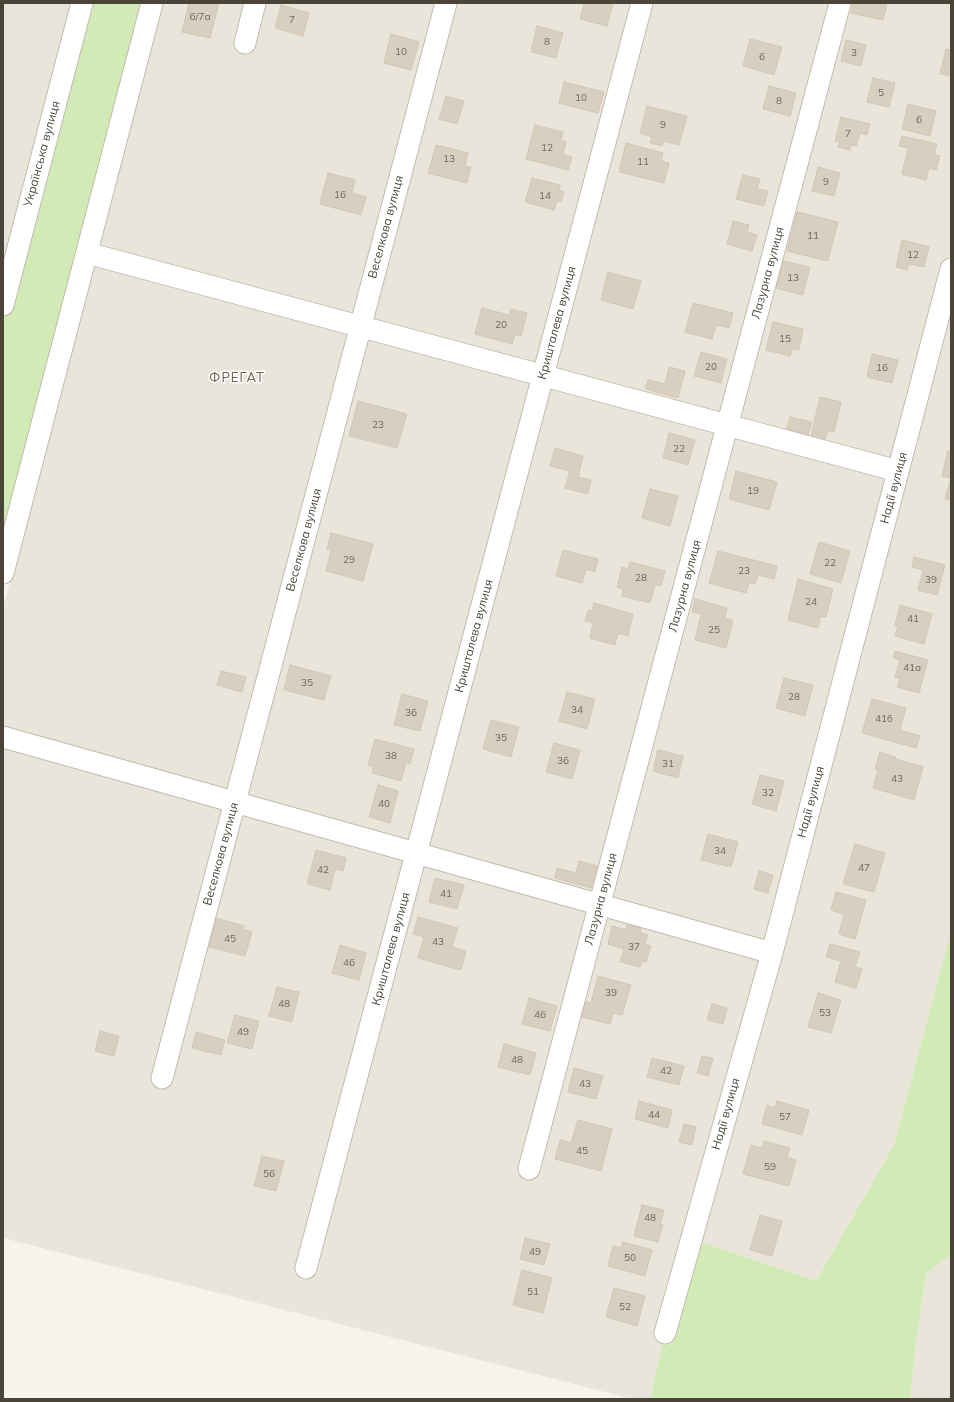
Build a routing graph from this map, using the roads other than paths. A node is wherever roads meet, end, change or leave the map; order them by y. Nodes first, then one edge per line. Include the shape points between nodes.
1 (82, 3) edge
2 (152, 3) edge
3 (255, 3) edge
4 (446, 3) edge
5 (642, 3) edge
6 (840, 3) edge
7 (245, 43) dead end
8 (87, 253) junction
9 (951, 269) edge
10 (3, 301) edge
11 (360, 327) junction
12 (543, 376) junction
13 (728, 425) junction
14 (898, 471) junction
15 (3, 573) edge
16 (3, 737) edge
17 (234, 802) junction
18 (416, 853) junction
19 (600, 905) junction
20 (772, 953) junction
21 (162, 1078) dead end
22 (529, 1169) dead end
23 (306, 1268) dead end
24 (665, 1333) dead end

1 - 10 street, Українська вулиця
2 - 8 street
3 - 7 street
4 - 11 street, Веселкова вулиця
5 - 12 street, Кришталева вулиця
6 - 13 street, Лазурна вулиця
8 - 11 street
8 - 15 street
9 - 14 street, Надії вулиця
11 - 12 street
11 - 17 street, Веселкова вулиця
12 - 13 street
12 - 18 street, Кришталева вулиця
13 - 14 street
13 - 19 street, Лазурна вулиця
14 - 20 street, Надії вулиця
16 - 17 street
17 - 18 street
17 - 21 street, Веселкова вулиця
18 - 19 street
18 - 23 street, Кришталева вулиця
19 - 20 street
19 - 22 street, Лазурна вулиця
20 - 24 street, Надії вулиця

